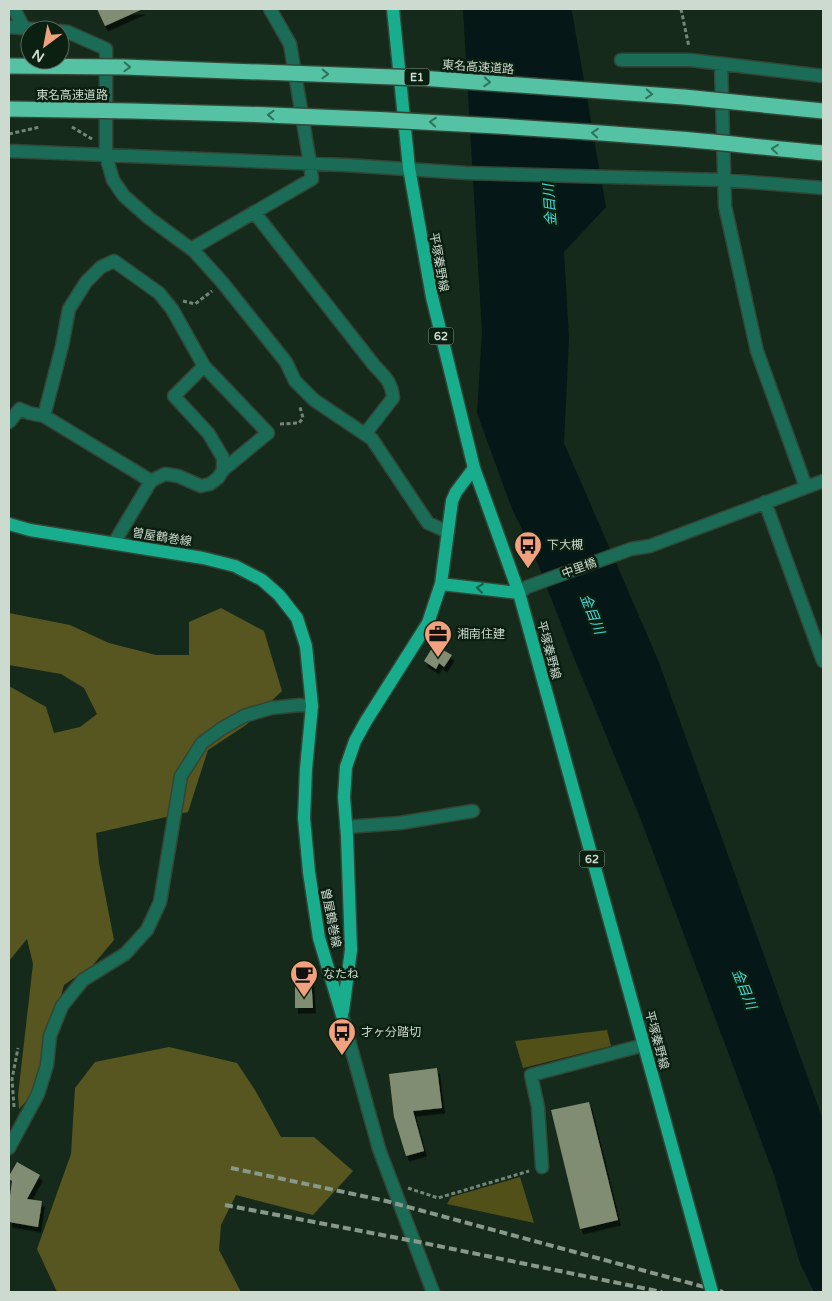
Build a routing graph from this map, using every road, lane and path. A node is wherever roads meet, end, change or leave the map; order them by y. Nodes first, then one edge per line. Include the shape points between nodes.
1 (14, 9) edge
2 (270, 9) edge
3 (393, 9) edge
4 (681, 9) edge
5 (20, 20) edge
6 (70, 33) edge
7 (621, 60) dead end
8 (690, 60) junction
9 (721, 64) junction
10 (9, 66) edge
11 (823, 76) edge
12 (9, 110) edge
13 (823, 111) edge
14 (46, 126) dead end
15 (71, 126) dead end
16 (9, 134) edge
17 (92, 139) dead end
18 (9, 152) edge
19 (823, 153) edge
20 (106, 156) junction
21 (310, 163) junction
22 (408, 168) junction
23 (724, 180) junction
24 (823, 188) edge
25 (254, 212) junction
26 (191, 249) junction
27 (222, 282) junction
28 (159, 293) junction
29 (204, 366) junction
30 (304, 390) junction
31 (44, 416) junction
32 (9, 422) edge
33 (275, 430) dead end
34 (365, 434) junction
35 (474, 468) junction
36 (222, 470) junction
37 (151, 481) junction
38 (823, 481) edge
39 (806, 487) junction
40 (765, 502) junction
41 (9, 524) edge
42 (448, 532) junction
43 (114, 543) junction
44 (441, 584) junction
45 (523, 590) junction
46 (823, 661) edge
47 (312, 706) junction
48 (474, 810) dead end
49 (346, 827) junction
50 (342, 1016) junction
51 (644, 1045) junction
52 (18, 1048) dead end
53 (13, 1114) dead end
54 (9, 1148) edge
55 (542, 1167) joint
56 (405, 1188) dead end
57 (433, 1292) edge
58 (712, 1292) edge

1 - 5 street
2 - 21 street via 290,44
3 - 22 main road, 平塚秦野線 / 62
4 - 8 path
6 - 20 street via 106,49
7 - 8 street
8 - 9 street
9 - 11 street
9 - 23 street
10 -> 13 highway, 東名高速道路 / E1, bridge via 124,66 420,78 684,97
19 -> 12 highway, 東名高速道路, bridge via 682,139 421,121 123,110
14 - 16 path
15 - 17 path
18 - 20 street
20 - 21 street
20 - 26 street via 114,180 124,196
21 - 22 street
21 - 25 street via 312,180
22 - 23 street via 466,173
22 - 35 main road, 平塚秦野線 / 62 via 432,297
23 - 24 street
23 - 39 street via 725,206 757,351
25 - 26 street
25 - 34 street via 392,387 394,398
26 - 27 street
27 - 28 path via 195,304
27 - 30 street via 286,362 295,382
28 - 29 street via 172,309
28 - 31 street via 114,261 101,267 86,282 70,309
29 - 36 street via 174,396 209,434 223,458
29 - 36 street via 268,433
30 - 33 path via 299,400 303,418 299,423 279,424
30 - 34 street
31 - 32 street via 20,409
31 - 37 street
34 - 42 street via 372,439 428,524
35 - 42 main road, 曽屋鶴巻線 via 456,492
35 - 45 main road, 平塚秦野線 / 62 via 496,530
36 - 37 street via 218,478 201,486 165,474
37 - 43 street
38 - 39 street, 中里橋
39 - 40 street, 中里橋
40 - 45 street, 中里橋
40 - 46 street
41 - 43 main road, 曽屋鶴巻線
42 - 44 main road, 曽屋鶴巻線
43 - 47 main road, 曽屋鶴巻線 via 203,558 235,566 262,580 297,618 306,646
45 -> 44 main road
44 - 49 main road, 曽屋鶴巻線 via 428,624 355,741 346,767
45 - 51 main road, 平塚秦野線 / 62
47 - 50 main road, 曽屋鶴巻線 via 304,818 309,872 319,938
47 - 54 street via 300,704 271,708 244,716 202,743 181,776 160,902 147,930 125,954 83,980 62,1006 50,1036 48,1065 38,1094
48 - 49 street via 400,823
49 - 50 main road, 曽屋鶴巻線 via 351,950
50 - 57 street via 379,1149
51 - 55 street via 531,1075 538,1107
51 - 58 main road, 平塚秦野線 / 62, bridge
52 - 53 path via 12,1079
55 - 56 path via 438,1198

